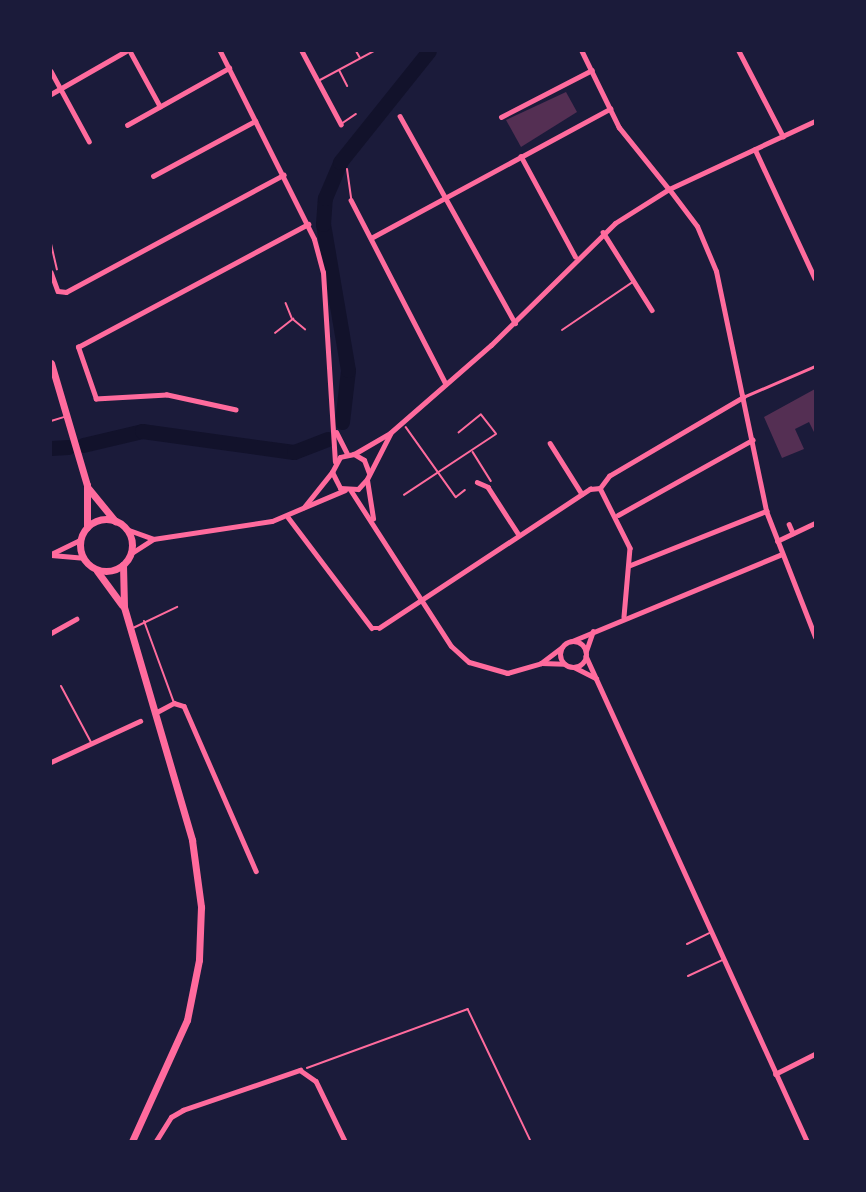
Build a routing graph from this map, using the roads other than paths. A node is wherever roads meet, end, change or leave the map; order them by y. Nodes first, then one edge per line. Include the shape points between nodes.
1 (128, 51) edge
2 (220, 51) edge
3 (302, 51) edge
4 (356, 51) edge
5 (374, 51) edge
6 (582, 51) edge
7 (739, 51) edge
8 (360, 58) junction
9 (229, 68) junction
10 (339, 70) junction
11 (591, 70) junction
12 (51, 71) edge
13 (317, 82) junction
14 (347, 86) dead end
15 (60, 88) junction
16 (51, 94) edge
17 (160, 106) junction
18 (610, 109) junction
19 (356, 114) dead end
20 (400, 116) dead end
21 (501, 117) dead end
22 (255, 121) junction
23 (815, 121) edge
24 (341, 124) joint
25 (127, 125) dead end
26 (783, 136) junction
27 (88, 141) dead end
28 (755, 149) junction
29 (521, 156) junction
30 (347, 169) dead end
31 (283, 175) junction
32 (153, 176) dead end
33 (669, 189) junction
34 (447, 198) junction
35 (351, 200) joint
36 (309, 224) junction
37 (603, 232) junction
38 (371, 238) junction
39 (575, 256) junction
40 (51, 271) edge
41 (815, 278) edge
42 (634, 281) junction
43 (652, 310) dead end
44 (515, 323) junction
45 (562, 330) dead end
46 (51, 363) edge
47 (815, 366) edge
48 (446, 384) junction
49 (743, 397) junction
50 (236, 410) dead end
51 (67, 416) junction
52 (51, 421) edge
53 (390, 433) junction
54 (337, 440) junction
55 (753, 440) junction
56 (550, 443) dead end
57 (350, 454) junction
58 (335, 462) junction
59 (332, 472) junction
60 (368, 476) junction
61 (477, 482) dead end
62 (87, 485) junction
63 (600, 488) junction
64 (348, 491) junction
65 (582, 494) junction
66 (303, 508) junction
67 (766, 511) junction
68 (618, 514) junction
69 (288, 517) junction
70 (374, 520) junction
71 (115, 521) junction
72 (815, 523) edge
73 (789, 524) dead end
74 (87, 527) junction
75 (126, 529) junction
76 (793, 533) junction
77 (519, 535) junction
78 (153, 539) junction
79 (80, 540) junction
80 (776, 541) junction
81 (130, 554) junction
82 (51, 555) edge
83 (780, 555) junction
84 (83, 558) junction
85 (123, 565) junction
86 (628, 566) junction
87 (95, 569) junction
88 (421, 601) junction
89 (124, 607) junction
90 (177, 607) dead end
91 (624, 618) junction
92 (76, 619) dead end
93 (144, 621) junction
94 (130, 629) junction
95 (593, 631) junction
96 (51, 633) edge
97 (815, 637) edge
98 (572, 641) junction
99 (562, 647) junction
100 (586, 653) junction
101 (541, 663) junction
102 (564, 664) junction
103 (574, 668) junction
104 (598, 680) junction
105 (61, 686) dead end
106 (174, 703) junction
107 (155, 713) junction
108 (140, 721) dead end
109 (92, 745) junction
110 (51, 762) edge
111 (256, 871) dead end
112 (712, 932) junction
113 (687, 944) dead end
114 (724, 959) junction
115 (688, 976) dead end
116 (815, 1054) edge
117 (775, 1074) junction
118 (132, 1141) edge
119 (156, 1141) edge
120 (345, 1141) edge
121 (807, 1141) edge

1 - 15 street
1 - 17 street
2 - 9 street
3 - 13 street
4 - 8 lane
5 - 8 lane
6 - 11 street
7 - 26 street
8 - 10 lane
9 - 17 street
9 - 22 street
10 - 13 lane
10 - 14 lane
11 - 18 street
11 - 21 street
12 - 15 street
13 - 24 street
15 - 16 street
15 - 27 street
17 - 25 street
18 - 29 street
18 - 33 street
19 - 24 lane
20 - 34 street
22 - 31 street
22 - 32 street
23 - 26 street
26 - 28 street
28 - 33 street
28 - 41 street
29 - 34 street
29 - 39 street
30 - 35 lane
31 - 36 street
31 - 40 street via 66,292 58,291
33 - 37 street
33 - 49 street via 697,226 713,264
34 - 38 street
34 - 44 street
35 - 38 street
36 - 50 street via 78,347 96,399 167,395
36 - 54 street via 323,272
37 - 39 street
37 - 42 street
38 - 48 street
39 - 44 street
42 - 43 street
42 - 45 lane
44 - 48 street
46 - 51 main road
47 - 49 street
48 - 53 street
49 - 55 street
49 - 63 street via 609,476
51 - 52 lane
51 - 62 main road
53 - 57 street
53 - 60 street
54 - 57 street
54 - 58 street
55 - 67 street
55 - 68 street
56 - 65 street
57 - 58 street
57 - 60 street via 364,460
58 - 59 street
59 - 64 street
59 - 66 street
60 - 64 street
60 - 70 street
61 - 77 street via 487,487
62 - 71 main road
62 - 74 main road
63 - 65 street
63 - 68 street
64 - 66 street
64 - 70 street
65 - 77 street
66 - 69 street
67 - 80 street
67 - 86 street
68 - 86 street via 630,548
69 - 78 street
69 - 88 street via 372,628 379,628
70 - 88 street
71 - 74 main road via 100,520
71 - 75 main road
72 - 76 street
73 - 76 street
74 - 79 main road
75 - 78 street
75 - 81 main road
76 - 80 street
77 - 88 street
78 - 81 street
79 - 82 street
79 - 84 main road
80 - 83 street
81 - 85 main road
82 - 84 street
83 - 91 street
83 - 97 street
84 - 87 main road
85 - 87 main road
85 - 89 main road
86 - 91 street
87 - 89 main road
88 - 101 street via 469,662 507,672
89 - 94 main road
90 - 93 lane
91 - 95 street
92 - 96 street
93 - 94 lane
93 - 106 lane
94 - 107 main road
95 - 98 street
95 - 100 street
98 - 99 street
98 - 100 street
99 - 101 street
99 - 102 street
100 - 103 street
100 - 104 street
101 - 102 street
102 - 103 street
103 - 104 street
104 - 112 street
105 - 109 lane
106 - 107 street
106 - 111 street via 184,706
107 - 118 main road via 197,862 201,933 184,1031
108 - 109 street
109 - 110 street
112 - 113 lane
112 - 114 street
114 - 115 lane
114 - 117 street
116 - 117 street
117 - 121 street
119 - 120 street via 171,1117 183,1110 294,1071 316,1081

